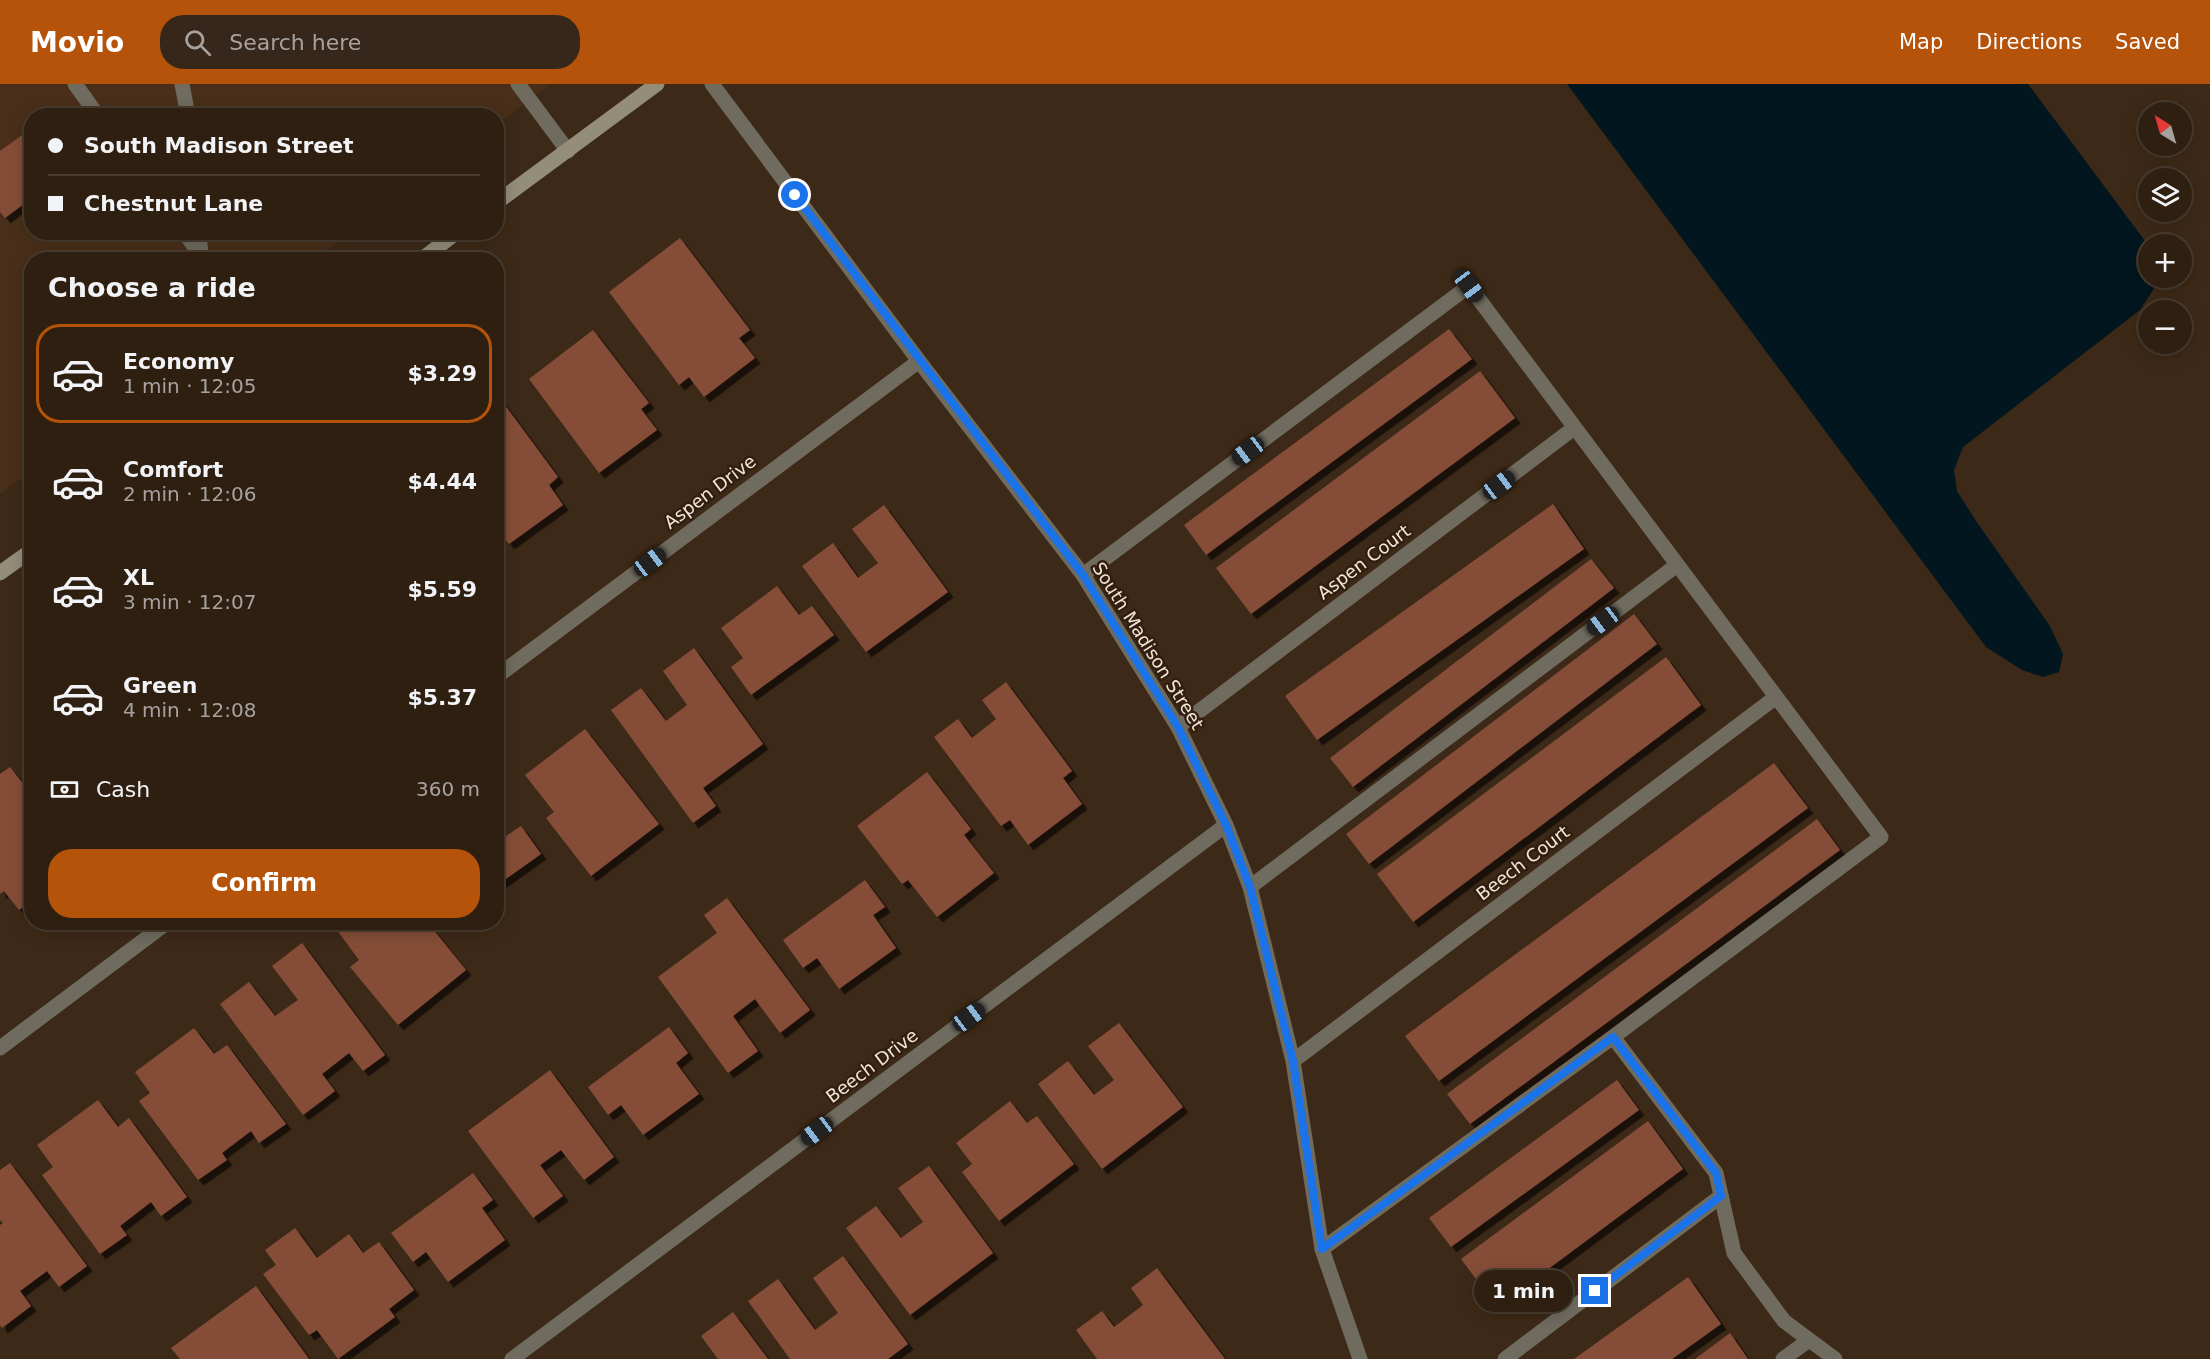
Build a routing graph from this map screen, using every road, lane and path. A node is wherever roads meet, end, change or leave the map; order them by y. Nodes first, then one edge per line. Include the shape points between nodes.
1 (75, 84) edge
2 (182, 84) edge
3 (518, 84) edge
4 (657, 84) edge
5 (712, 84) edge
6 (92, 108) edge
7 (186, 108) edge
8 (568, 151) junction
9 (504, 197) edge
10 (447, 240) edge
11 (431, 252) edge
12 (919, 361) junction
13 (1574, 428) junction
14 (24, 556) edge
15 (1677, 565) junction
16 (0, 573) edge
17 (1083, 575) junction
18 (504, 670) edge
19 (1776, 697) junction
20 (1178, 727) junction
21 (1226, 825) junction
22 (1250, 887) junction
23 (157, 930) edge
24 (1613, 1037) junction
25 (0, 1048) edge
26 (1293, 1061) junction
27 (1721, 1196) junction
28 (1322, 1249) junction
29 (1809, 1340) junction
30 (512, 1359) edge
31 (1360, 1359) edge
32 (1505, 1359) edge
33 (1783, 1359) edge
34 (1835, 1359) edge

1 - 6 street
2 - 7 street
3 - 8 street
4 - 8 street
5 - 12 street, South Madison Street
8 - 9 street
10 - 11 street
12 - 17 street, South Madison Street
12 - 18 street, Aspen Drive
13 - 15 street
13 - 17 street via 1469,286
13 - 20 street, Aspen Court
14 - 16 street
15 - 19 street
15 - 22 street
17 - 20 street, South Madison Street
19 - 24 street via 1881,837
19 - 26 street, Beech Court
20 - 21 street, South Madison Street
21 - 22 street, South Madison Street
21 - 30 street, Beech Drive
22 - 26 street, South Madison Street
23 - 25 street
24 - 27 street via 1716,1173
24 - 28 street
26 - 28 street, South Madison Street
27 - 29 street via 1734,1253 1784,1321
27 - 32 street
28 - 31 street, South Madison Street
29 - 33 street
29 - 34 street

